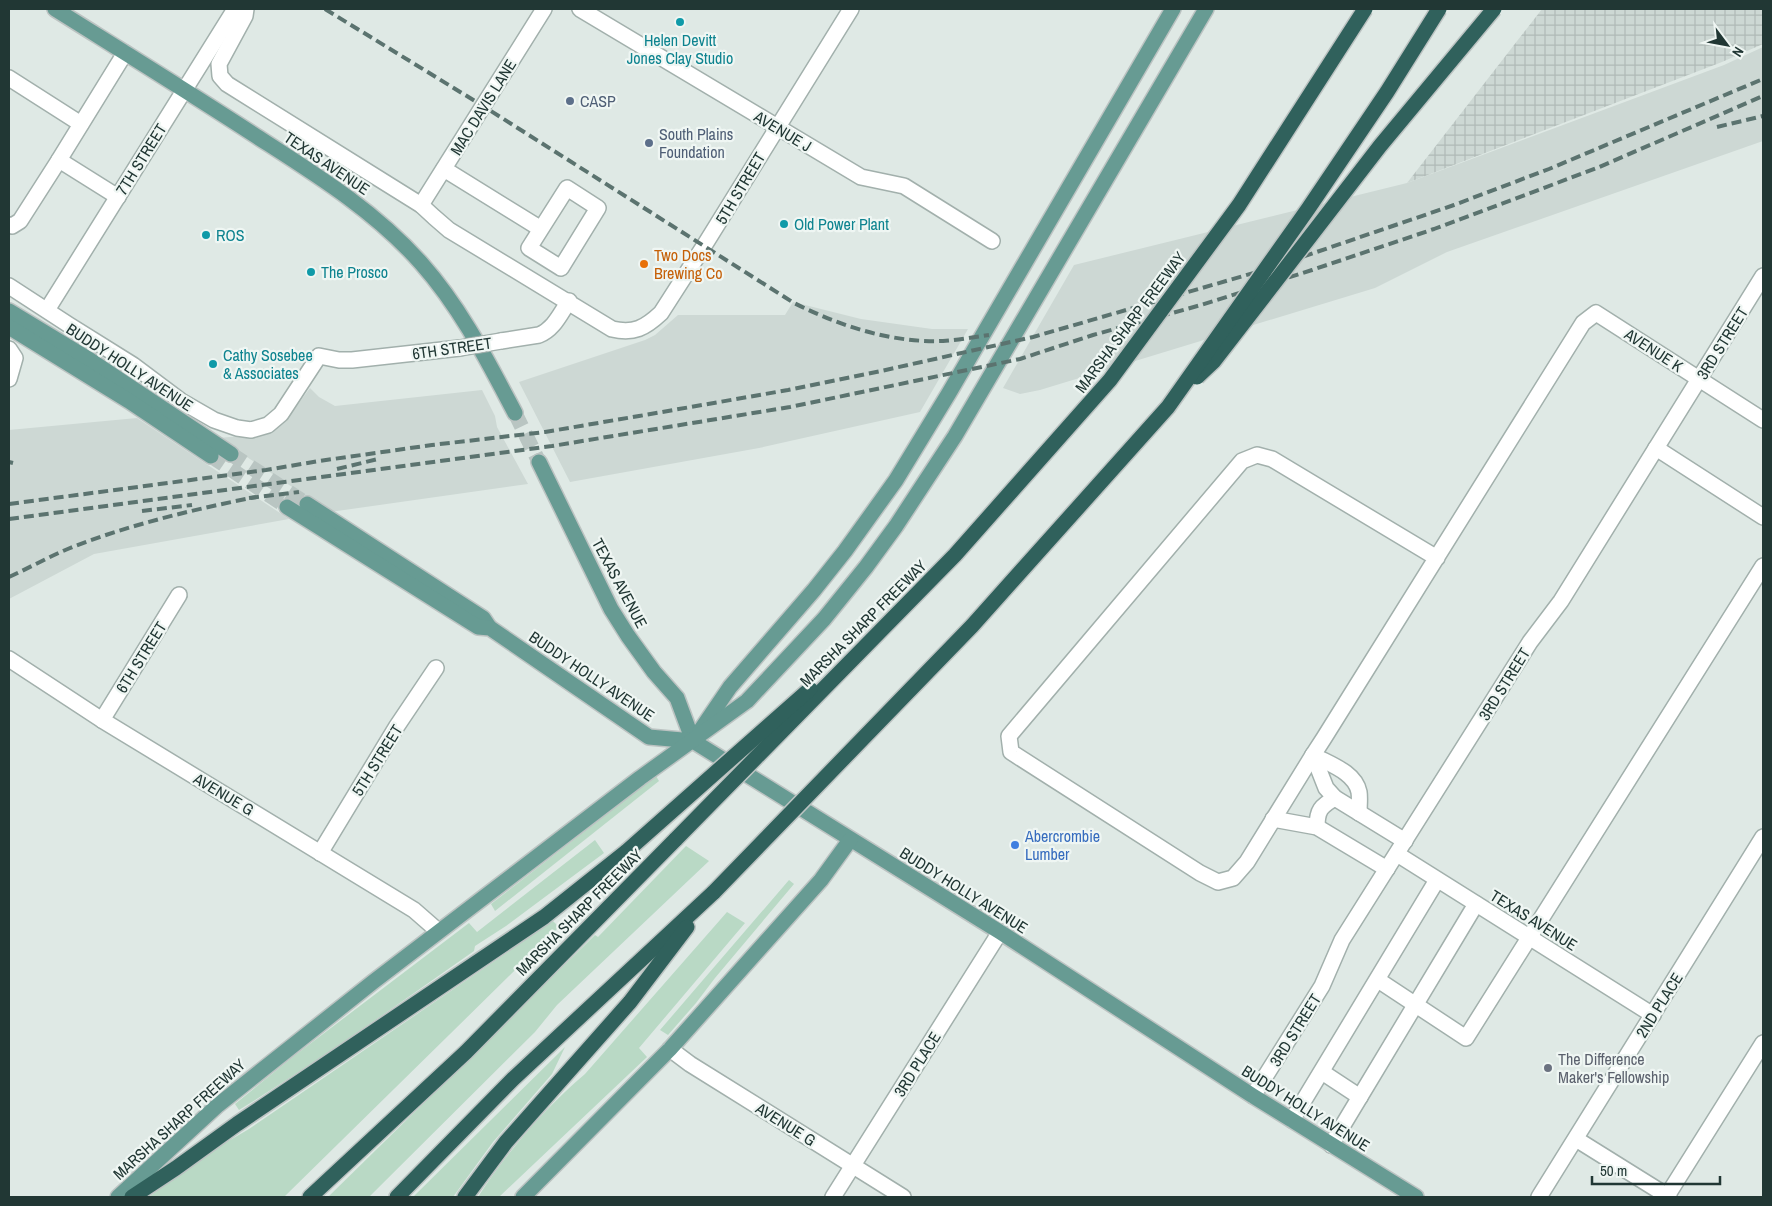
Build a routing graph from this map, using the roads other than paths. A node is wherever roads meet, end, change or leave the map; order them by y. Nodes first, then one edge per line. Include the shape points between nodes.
1 (55, 9) edge
2 (235, 9) edge
3 (246, 9) edge
4 (544, 9) edge
5 (580, 9) edge
6 (850, 9) edge
7 (1173, 9) edge
8 (1206, 9) edge
9 (1366, 9) edge
10 (1439, 9) edge
11 (1494, 9) edge
12 (125, 53) junction
13 (9, 78) edge
14 (184, 90) junction
15 (81, 124) junction
16 (777, 128) junction
17 (58, 160) junction
18 (444, 169) junction
19 (118, 197) junction
20 (421, 204) junction
21 (9, 225) edge
22 (541, 229) junction
23 (992, 241) dead end
24 (529, 248) junction
25 (517, 270) junction
26 (1763, 276) edge
27 (9, 286) edge
28 (569, 301) junction
29 (47, 310) junction
30 (9, 311) edge
31 (9, 327) edge
32 (634, 331) joint
33 (9, 349) edge
34 (9, 379) edge
35 (1699, 379) junction
36 (1168, 407) junction
37 (515, 413) tunnel mouth
38 (1763, 420) edge
39 (1656, 448) junction
40 (231, 454) tunnel mouth
41 (211, 456) tunnel mouth
42 (539, 462) tunnel mouth
43 (307, 504) tunnel mouth
44 (287, 507) tunnel mouth
45 (1763, 517) edge
46 (1436, 558) junction
47 (1763, 566) edge
48 (179, 594) dead end
49 (906, 604) junction
50 (490, 628) junction
51 (9, 659) edge
52 (436, 668) dead end
53 (102, 720) junction
54 (693, 741) junction
55 (1313, 755) junction
56 (1335, 798) junction
57 (1359, 812) junction
58 (1273, 819) junction
59 (1316, 827) junction
60 (1763, 837) edge
61 (850, 840) junction
62 (1405, 841) junction
63 (320, 853) junction
64 (1397, 854) junction
65 (1387, 869) junction
66 (1437, 880) junction
67 (714, 892) junction
68 (1476, 904) junction
69 (438, 931) junction
70 (1000, 932) junction
71 (1529, 937) junction
72 (1378, 980) junction
73 (1416, 1005) junction
74 (1653, 1015) junction
75 (1763, 1043) edge
76 (670, 1049) junction
77 (1322, 1072) junction
78 (1253, 1096) junction
79 (1360, 1097) junction
80 (1292, 1120) junction
81 (1576, 1139) junction
82 (1331, 1145) junction
83 (853, 1166) junction
84 (118, 1197) edge
85 (132, 1197) edge
86 (310, 1197) edge
87 (397, 1197) edge
88 (466, 1197) edge
89 (523, 1197) edge
90 (833, 1197) edge
91 (903, 1197) edge
92 (1416, 1197) edge
93 (1539, 1197) edge
94 (1668, 1197) edge

1 - 12 main road, TEXAS AVENUE
2 - 14 street, 7TH STREET
3 - 20 street, TEXAS AVENUE via 246,16 219,64 223,80
4 - 18 street, MAC DAVIS LANE
5 - 16 street, AVENUE J
6 - 16 street, 5TH STREET
7 - 54 main road, MARSHA SHARP FREEWAY via 896,480 830,570 730,687
8 - 54 main road, MARSHA SHARP FREEWAY via 955,436 896,526 824,619 771,677 747,701
9 - 49 highway, MARSHA SHARP FREEWAY, bridge via 1239,205 1110,380 955,555
10 - 36 highway, bridge via 1308,209
11 - 36 highway, bridge via 1380,146 1214,361
12 - 14 main road, TEXAS AVENUE
12 - 15 street
13 - 15 street
14 - 19 street, 7TH STREET
14 - 37 main road, TEXAS AVENUE via 336,188 405,246 440,285 466,322
15 - 17 street
16 - 23 street, AVENUE J via 861,177 904,186
16 - 32 street, 5TH STREET via 661,313
17 - 19 street
17 - 21 street via 20,221
18 - 20 street, MAC DAVIS LANE
18 - 22 street
19 - 29 street, 7TH STREET
20 - 25 street, TEXAS AVENUE via 449,230
22 - 24 street
22 - 24 street via 567,188 598,208 561,268
24 - 25 street
25 - 28 street, TEXAS AVENUE
26 - 35 street, 3RD STREET
27 - 29 street
28 - 29 street, 6TH STREET, bridge via 551,328 539,335 352,360 320,356 281,414 268,425 252,430 214,420 181,401 133,365
28 - 32 street, TEXAS AVENUE via 612,329
30 - 40 main road, BUDDY HOLLY AVENUE via 90,360
31 - 41 main road, BUDDY HOLLY AVENUE
33 - 34 street via 15,358
35 - 38 street, AVENUE K
35 - 39 street, 3RD STREET
35 - 46 street, AVENUE K via 1596,313 1583,323
36 - 67 highway, bridge via 972,626
39 - 45 street
39 - 62 street, 3RD STREET
42 - 54 main road, TEXAS AVENUE via 611,609 654,672 677,698
43 - 50 main road, BUDDY HOLLY AVENUE via 483,618
44 - 50 main road, BUDDY HOLLY AVENUE via 478,627
46 - 55 street
46 - 58 street via 1272,459 1257,454 1242,461 1008,736 1011,752 1200,874 1218,882 1233,878 1247,862
47 - 71 street
48 - 53 street, 6TH STREET
49 - 85 highway, bridge via 627,851 544,917
49 - 86 highway, MARSHA SHARP FREEWAY, bridge via 466,1052
50 - 54 main road, BUDDY HOLLY AVENUE via 649,737
51 - 53 street, AVENUE G
52 - 63 street, 5TH STREET
53 - 63 street, AVENUE G
54 - 61 main road, BUDDY HOLLY AVENUE
54 - 69 main road, MARSHA SHARP FREEWAY
55 - 56 street via 1326,788
55 - 57 street via 1349,775 1356,783 1360,793
55 - 58 street
56 - 57 street
56 - 59 street via 1323,805
57 - 62 street
58 - 59 street
59 - 65 street
60 - 74 street, 2ND PLACE
61 - 70 main road, BUDDY HOLLY AVENUE
61 - 76 main road via 821,880
62 - 64 street, 3RD STREET
63 - 69 street, AVENUE G via 414,910
64 - 65 street, 3RD STREET
64 - 66 street, TEXAS AVENUE
65 - 78 street, 3RD STREET via 1342,940 1322,986
66 - 68 street, TEXAS AVENUE
66 - 72 street
67 - 87 highway via 513,1080
67 - 88 highway via 630,1002 506,1142
68 - 71 street, TEXAS AVENUE
68 - 73 street
69 - 84 main road, MARSHA SHARP FREEWAY via 218,1105
70 - 78 main road, BUDDY HOLLY AVENUE
70 - 83 street, 3RD PLACE
71 - 73 street via 1466,1038
71 - 74 street, TEXAS AVENUE
72 - 73 street
72 - 77 street
73 - 79 street
74 - 81 street, 2ND PLACE
75 - 94 street
76 - 83 street, AVENUE G
76 - 89 main road
77 - 79 street
77 - 80 street
78 - 80 main road, BUDDY HOLLY AVENUE
79 - 82 street
80 - 82 main road, BUDDY HOLLY AVENUE
81 - 93 street, 2ND PLACE
81 - 94 street
82 - 92 main road, BUDDY HOLLY AVENUE
83 - 90 street, 3RD PLACE
83 - 91 street, AVENUE G

